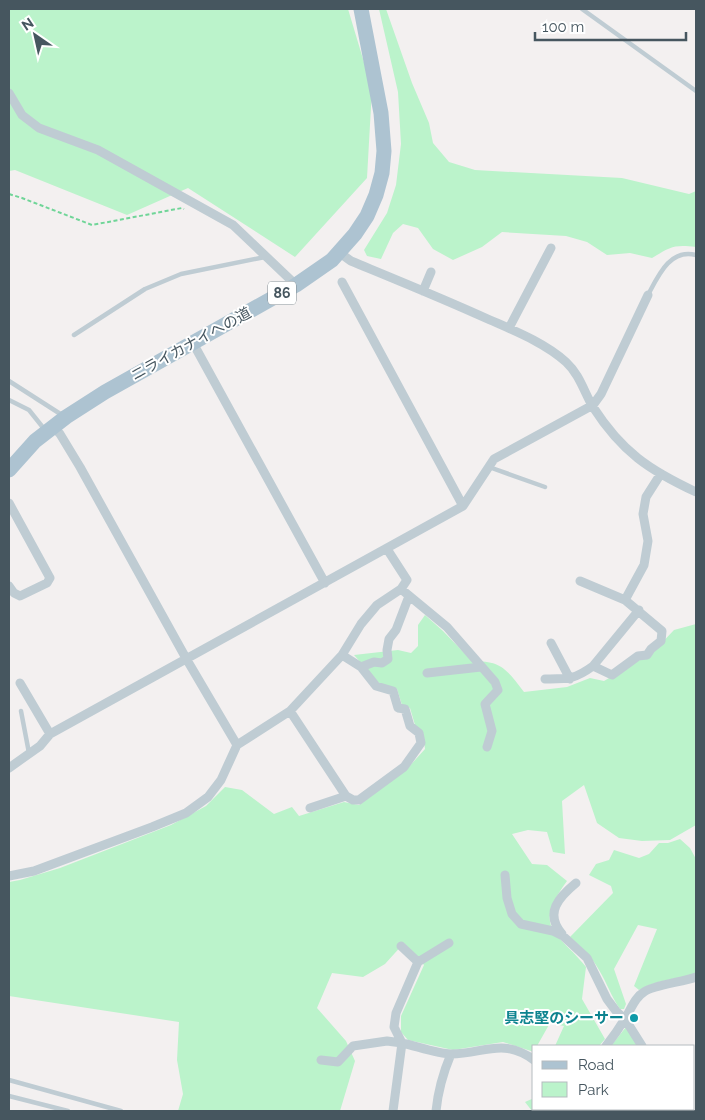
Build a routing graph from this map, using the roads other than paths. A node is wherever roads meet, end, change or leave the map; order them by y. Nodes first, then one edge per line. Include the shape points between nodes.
1 (362, 9) edge
2 (582, 9) edge
3 (696, 91) edge
4 (9, 94) edge
5 (551, 248) dead end
6 (340, 253) junction
7 (696, 255) edge
8 (267, 257) junction
9 (431, 272) dead end
10 (342, 282) dead end
11 (296, 285) junction
12 (423, 291) junction
13 (648, 295) joint
14 (509, 328) junction
15 (74, 335) dead end
16 (193, 343) junction
17 (9, 381) edge
18 (9, 400) edge
19 (592, 405) junction
20 (66, 417) junction
21 (50, 429) junction
22 (489, 467) junction
23 (9, 470) edge
24 (660, 475) junction
25 (545, 487) dead end
26 (696, 492) edge
27 (9, 502) edge
28 (464, 506) junction
29 (387, 549) junction
30 (580, 581) dead end
31 (325, 583) junction
32 (9, 586) edge
33 (401, 589) junction
34 (409, 596) junction
35 (625, 600) junction
36 (639, 610) junction
37 (551, 643) dead end
38 (342, 655) junction
39 (188, 660) junction
40 (592, 666) junction
41 (361, 667) junction
42 (481, 667) junction
43 (427, 673) dead end
44 (545, 679) dead end
45 (570, 679) junction
46 (20, 683) dead end
47 (20, 711) dead end
48 (290, 711) junction
49 (50, 734) junction
50 (237, 745) junction
51 (487, 747) dead end
52 (29, 753) junction
53 (9, 768) edge
54 (346, 796) junction
55 (310, 808) dead end
56 (505, 875) dead end
57 (9, 876) edge
58 (576, 883) dead end
59 (563, 936) junction
60 (449, 943) dead end
61 (401, 946) dead end
62 (418, 962) junction
63 (696, 977) edge
64 (625, 1018) junction
65 (402, 1043) junction
66 (607, 1045) edge
67 (641, 1045) edge
68 (451, 1054) junction
69 (532, 1058) edge
70 (321, 1060) dead end
71 (9, 1080) edge
72 (9, 1096) edge
73 (55, 1110) edge
74 (68, 1111) edge
75 (121, 1111) edge
76 (393, 1111) edge
77 (436, 1111) edge

1 - 6 main road, ニライカナイへの道 / 86 via 381,113 383,162 376,195 367,216
2 - 3 lane
4 - 8 street via 22,115 39,128 98,150 225,220
5 - 14 street
6 - 11 main road, ニライカナイへの道 / 86
6 - 12 street via 351,261
7 - 13 lane via 676,256 662,268
8 - 11 street
8 - 15 lane via 181,274 145,289
9 - 12 street
10 - 28 street
11 - 16 main road, ニライカナイへの道 / 86
12 - 14 street
13 - 19 street via 601,394
14 - 19 street via 554,352 567,363 578,376
16 - 20 main road, ニライカナイへの道 / 86
16 - 31 street
17 - 20 lane
18 - 21 lane via 29,410
19 - 22 street via 494,459
19 - 24 street via 612,434
20 - 21 main road, ニライカナイへの道 / 86
21 - 23 main road, ニライカナイへの道 / 86
21 - 39 street via 60,434 80,467
22 - 25 lane
22 - 28 street
24 - 26 street
24 - 35 street via 646,497 643,514 648,541 644,565
27 - 32 street via 50,578 47,583 20,596
28 - 29 street
29 - 31 street
29 - 33 street via 407,580
30 - 35 street
31 - 39 street
33 - 34 street
33 - 38 street via 377,605
34 - 41 street via 396,630 389,639 388,659
34 - 42 street via 447,627
35 - 36 street
36 - 40 street
36 - 40 street via 662,631 661,641 647,655 638,656 612,675
37 - 45 street
38 - 41 street
38 - 48 street
39 - 49 street
39 - 50 street
40 - 45 street
41 - 54 street via 376,686 393,691 398,708 405,709 410,726 419,733 421,743 404,767 359,800
42 - 43 street
42 - 51 street via 498,690 485,704 492,730
44 - 45 street
46 - 49 street
47 - 52 lane
48 - 50 street
48 - 54 street
49 - 52 street
50 - 57 street via 221,780 208,798 186,813 34,871
52 - 53 street
54 - 55 street
56 - 59 street via 512,914 521,924
58 - 59 street via 565,892 554,913 555,923
59 - 64 street via 587,958 607,999
60 - 62 street
61 - 62 street
62 - 65 street via 396,1013 394,1027
63 - 64 street via 643,992
64 - 66 street
64 - 67 street
65 - 68 street
65 - 70 street via 387,1041 353,1046 338,1062
65 - 76 street
68 - 69 street via 502,1047
68 - 77 street via 441,1080
71 - 75 lane
72 - 73 lane
73 - 74 lane

